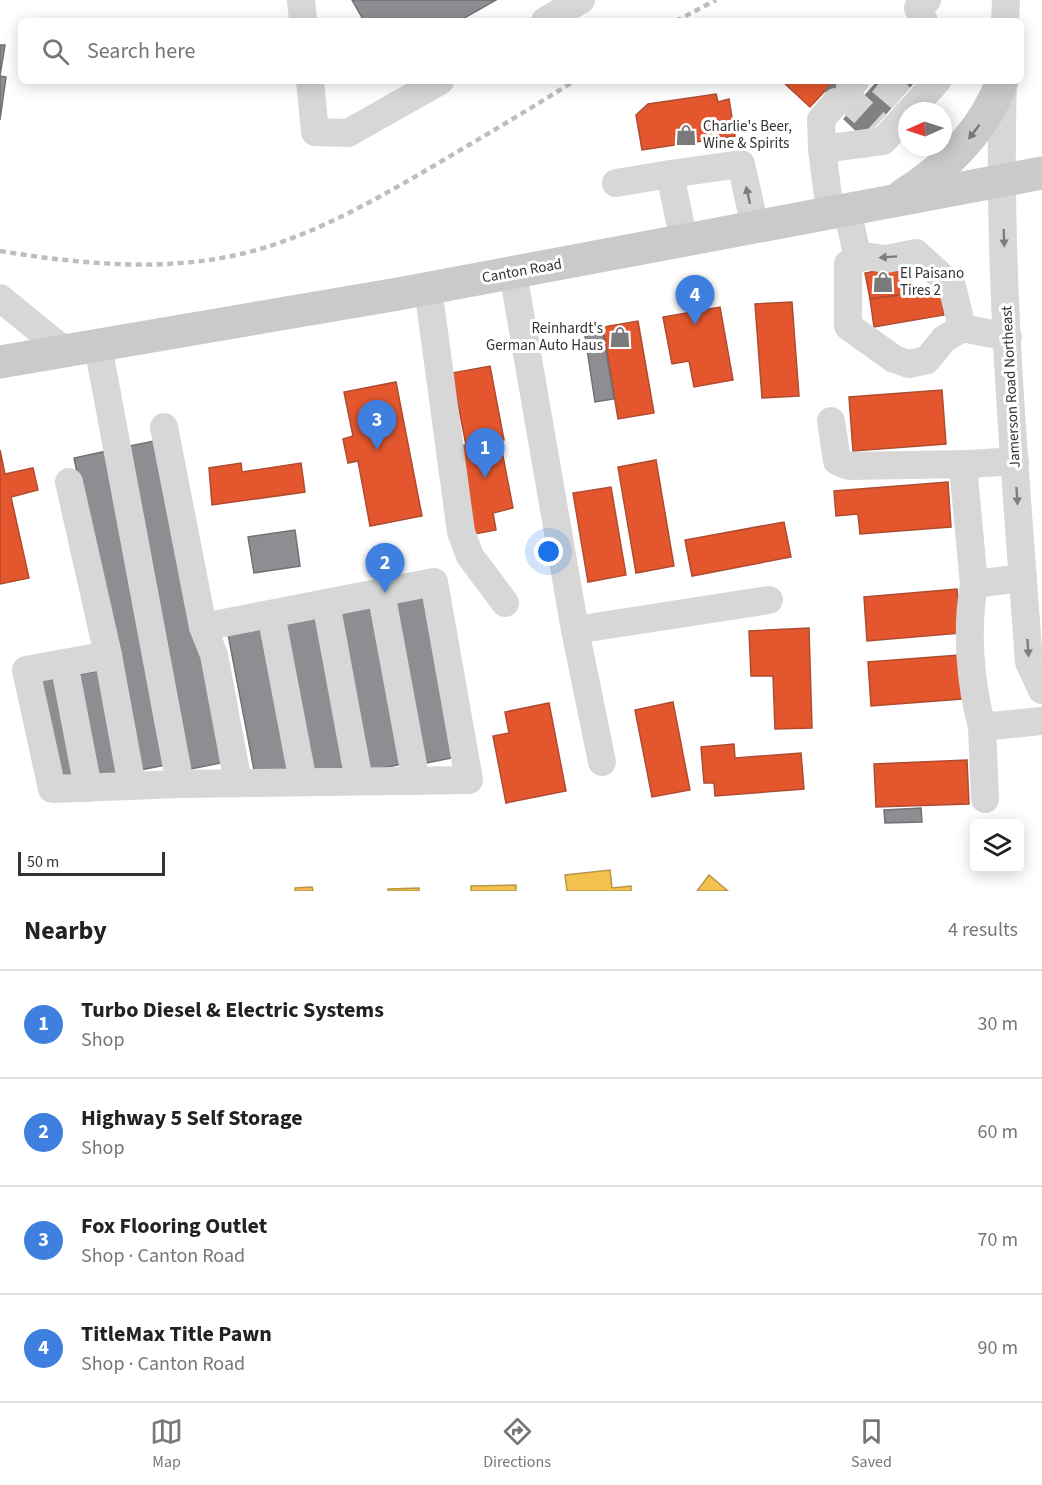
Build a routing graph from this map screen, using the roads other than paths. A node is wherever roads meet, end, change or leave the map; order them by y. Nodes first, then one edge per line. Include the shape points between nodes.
1 (301, 0) edge
2 (582, 0) edge
3 (1006, 0) edge
4 (303, 18) edge
5 (550, 18) edge
6 (1005, 18) edge
7 (310, 84) edge
8 (435, 84) edge
9 (934, 84) edge
10 (1001, 84) edge
11 (1002, 84) edge
12 (847, 90) edge
13 (914, 102) edge
14 (898, 117) edge
15 (822, 149) junction
16 (1042, 173) edge
17 (670, 174) junction
18 (1002, 180) junction
19 (616, 183) dead end
20 (896, 200) junction
21 (838, 211) junction
22 (755, 227) junction
23 (684, 241) junction
24 (858, 259) junction
25 (513, 273) junction
26 (428, 288) junction
27 (0, 298) edge
28 (962, 328) junction
29 (1008, 337) junction
30 (98, 346) junction
31 (65, 351) junction
32 (0, 362) edge
33 (831, 421) dead end
34 (164, 426) dead end
35 (1015, 461) junction
36 (970, 464) junction
37 (69, 482) dead end
38 (1023, 578) junction
39 (974, 584) junction
40 (381, 592) junction
41 (769, 600) dead end
42 (326, 603) junction
43 (505, 603) dead end
44 (271, 614) junction
45 (202, 627) junction
46 (575, 630) junction
47 (108, 655) junction
48 (64, 663) junction
49 (1042, 690) edge
50 (1042, 721) edge
51 (981, 727) junction
52 (602, 762) dead end
53 (360, 781) junction
54 (416, 781) junction
55 (303, 782) junction
56 (238, 783) junction
57 (180, 784) junction
58 (132, 786) junction
59 (88, 788) junction
60 (985, 799) dead end

1 - 4 street
2 - 5 street
3 - 6 street
7 - 8 street via 315,132 348,133
9 - 13 street
10 -> 20 main road via 995,101 962,149
11 - 18 street, Jamerson Road Northeast
12 - 15 street via 821,120
14 - 15 street via 883,141
15 - 21 street
16 - 18 main road, Canton Road
17 - 19 street
22 -> 17 street via 741,164
17 - 23 street
18 - 20 main road, Canton Road
18 -> 29 street, Jamerson Road Northeast
20 - 21 main road, Canton Road
21 - 22 main road, Canton Road
21 - 24 street
22 - 23 main road, Canton Road
23 - 25 main road, Canton Road
28 -> 24 street via 952,285 916,253
24 - 28 street via 848,264 848,326 894,359 909,364 927,360 944,339
25 - 26 main road, Canton Road
25 - 46 street
26 - 30 main road, Canton Road
26 - 43 street via 461,532 470,556
27 - 31 street
28 - 29 street
29 - 35 street, Jamerson Road Northeast
30 - 31 main road, Canton Road
30 - 57 street
31 - 32 main road, Canton Road
33 - 36 street via 837,461 849,466
34 - 45 street
35 - 36 street
35 -> 38 street, Jamerson Road Northeast
36 - 39 street via 964,477
37 - 47 street
38 - 39 street
38 -> 49 street, Jamerson Road Northeast via 1029,662
39 - 51 street via 970,605 975,699
40 - 42 street
40 - 54 street
40 - 54 street via 434,582 469,780
41 - 46 street
42 - 44 street
42 - 53 street
44 - 45 street
44 - 55 street
45 - 56 street via 214,655
46 - 52 street
47 - 48 street
47 - 58 street
48 - 59 street
48 - 59 street via 26,670 52,789
50 - 51 street
51 - 60 street
53 - 54 street
53 - 55 street
55 - 56 street
56 - 57 street
57 - 58 street
58 - 59 street

